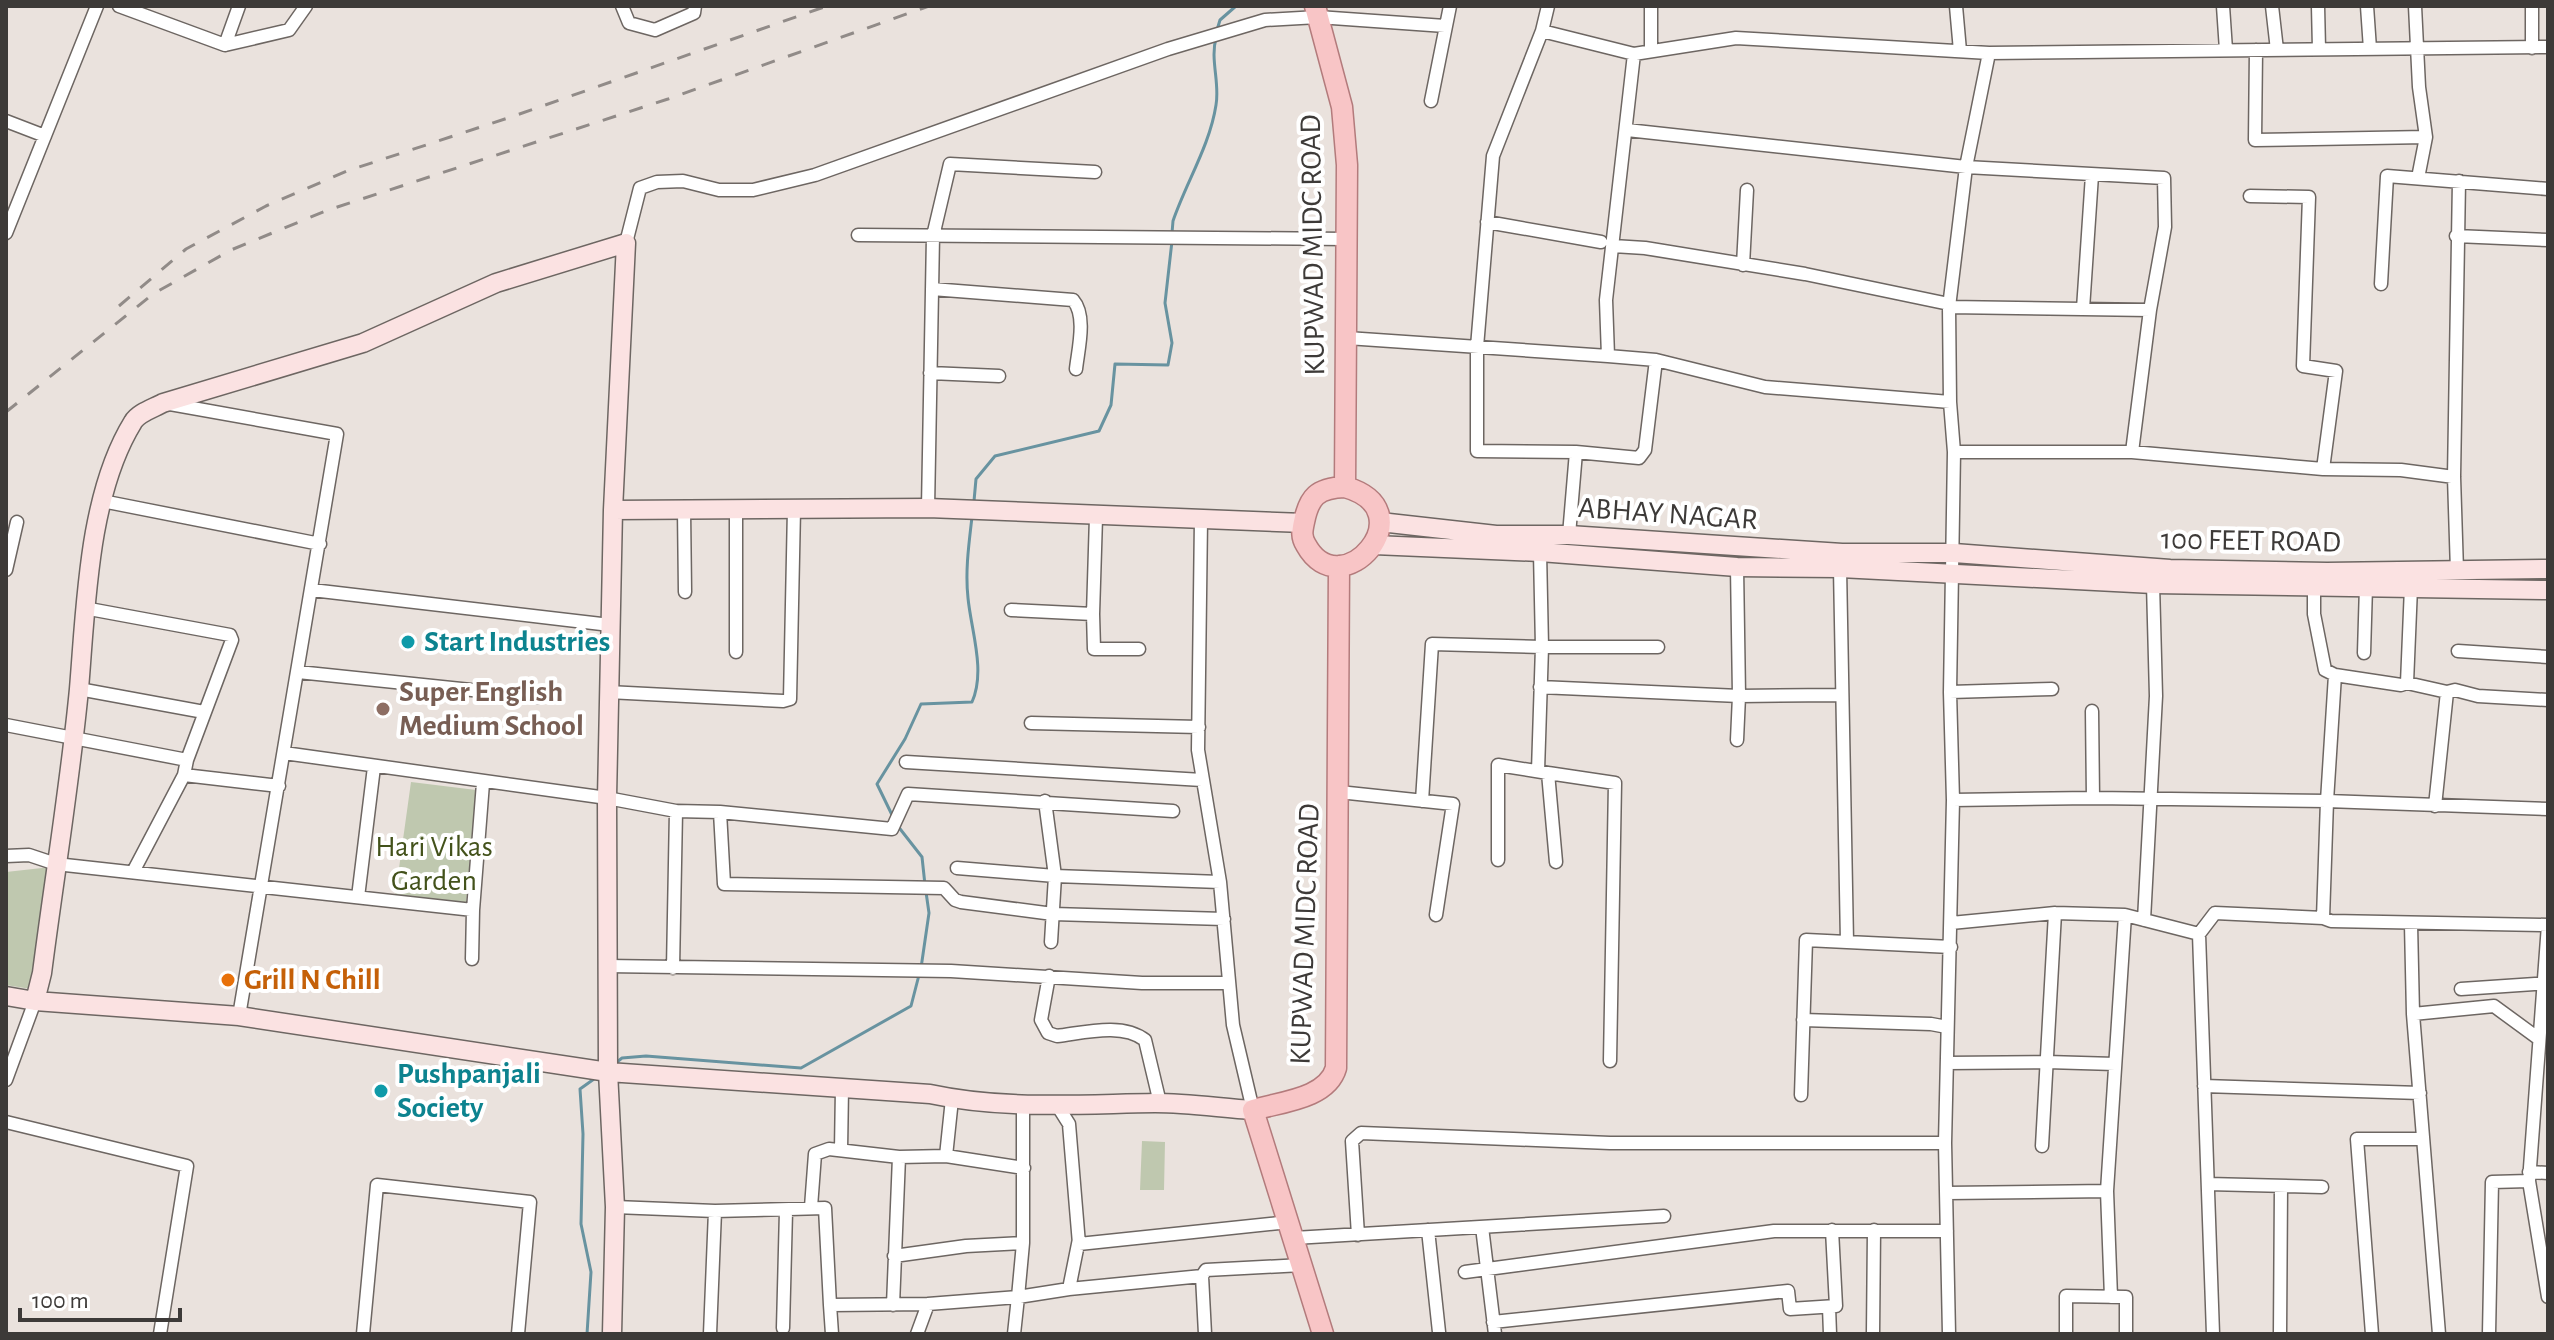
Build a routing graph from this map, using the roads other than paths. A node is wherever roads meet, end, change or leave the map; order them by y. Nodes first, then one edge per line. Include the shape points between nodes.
1 (97, 6) edge
2 (119, 6) edge
3 (239, 6) edge
4 (306, 6) edge
5 (622, 6) edge
6 (695, 6) edge
7 (1450, 6) edge
8 (1548, 6) edge
9 (1651, 6) edge
10 (1956, 6) edge
11 (2223, 6) edge
12 (2272, 6) edge
13 (2318, 6) edge
14 (2367, 6) edge
15 (2415, 6) edge
16 (2532, 6) edge
17 (1316, 11) edge
18 (1445, 26) junction
19 (1542, 31) junction
20 (225, 45) junction
21 (2548, 47) edge
22 (2532, 48) junction
23 (2319, 49) junction
24 (2370, 49) junction
25 (2417, 49) junction
26 (2226, 50) junction
27 (2256, 50) junction
28 (2277, 50) junction
29 (1651, 51) junction
30 (1960, 51) junction
31 (1989, 53) junction
32 (1634, 54) junction
33 (1431, 101) dead end
34 (6, 121) edge
35 (1627, 130) junction
36 (45, 136) junction
37 (2426, 137) junction
38 (1966, 167) junction
39 (1095, 172) dead end
40 (2092, 175) junction
41 (2418, 178) junction
42 (2459, 181) junction
43 (2548, 189) edge
44 (1747, 190) dead end
45 (2250, 196) dead end
46 (1487, 222) junction
47 (6, 233) edge
48 (858, 235) dead end
49 (933, 236) junction
50 (2456, 236) junction
51 (1347, 239) junction
52 (2548, 239) edge
53 (626, 243) junction
54 (1607, 244) junction
55 (2548, 251) edge
56 (1743, 265) junction
57 (2381, 284) dead end
58 (932, 289) junction
59 (1949, 306) junction
60 (2083, 309) junction
61 (2150, 310) junction
62 (1347, 338) junction
63 (1477, 347) junction
64 (1608, 356) junction
65 (1656, 360) junction
66 (1076, 369) dead end
67 (930, 373) junction
68 (999, 376) dead end
69 (1950, 402) junction
70 (163, 403) junction
71 (1576, 452) junction
72 (1954, 452) junction
73 (2132, 452) junction
74 (2323, 469) junction
75 (2454, 477) junction
76 (1345, 487) junction
77 (102, 501) junction
78 (928, 508) junction
79 (736, 509) junction
80 (794, 509) junction
81 (613, 510) junction
82 (684, 510) junction
83 (1096, 517) junction
84 (1201, 519) junction
85 (17, 522) dead end
86 (1380, 522) junction
87 (1304, 523) junction
88 (1569, 535) junction
89 (320, 544) junction
90 (1374, 545) junction
91 (1540, 552) junction
92 (1954, 553) junction
93 (1339, 566) junction
94 (1737, 567) junction
95 (1840, 568) junction
96 (2548, 569) edge
97 (6, 570) edge
98 (2457, 571) junction
99 (1953, 575) junction
100 (2153, 584) junction
101 (2366, 586) junction
102 (2314, 587) junction
103 (2411, 587) junction
104 (312, 590) junction
105 (2548, 590) edge
106 (685, 592) dead end
107 (84, 608) junction
108 (1011, 610) dead end
109 (1093, 614) junction
110 (610, 625) junction
111 (1542, 647) junction
112 (1658, 647) dead end
113 (1139, 649) dead end
114 (2458, 651) dead end
115 (736, 652) dead end
116 (2364, 653) dead end
117 (2548, 657) edge
118 (298, 672) junction
119 (2335, 675) junction
120 (2407, 683) junction
121 (1540, 687) junction
122 (79, 689) junction
123 (2052, 689) dead end
124 (608, 692) junction
125 (1950, 692) junction
126 (2447, 692) junction
127 (1838, 695) dead end
128 (1739, 696) junction
129 (539, 697) dead end
130 (2548, 700) edge
131 (2092, 711) dead end
132 (204, 712) junction
133 (1031, 723) dead end
134 (6, 725) edge
135 (1199, 727) junction
136 (73, 739) junction
137 (1737, 740) dead end
138 (284, 753) junction
139 (187, 760) junction
140 (906, 762) dead end
141 (374, 767) junction
142 (1543, 772) junction
143 (184, 775) junction
144 (1202, 780) junction
145 (483, 783) junction
146 (279, 786) junction
147 (1339, 792) junction
148 (607, 798) junction
149 (2093, 798) junction
150 (2150, 799) junction
151 (1953, 800) junction
152 (1045, 801) junction
153 (1422, 801) junction
154 (2327, 801) junction
155 (2435, 806) junction
156 (2548, 809) edge
157 (676, 811) junction
158 (1173, 811) dead end
159 (720, 812) junction
160 (6, 856) edge
161 (1498, 860) dead end
162 (1556, 862) dead end
163 (56, 864) junction
164 (957, 868) dead end
165 (133, 872) junction
166 (1055, 876) junction
167 (1220, 882) junction
168 (262, 886) junction
169 (358, 897) junction
170 (473, 910) junction
171 (2055, 913) junction
172 (1053, 914) junction
173 (1436, 915) dead end
174 (2125, 915) junction
175 (2323, 918) junction
176 (1224, 919) junction
177 (2144, 920) junction
178 (1951, 923) junction
179 (2411, 924) junction
180 (2548, 925) edge
181 (2199, 934) junction
182 (1051, 942) dead end
183 (1847, 942) junction
184 (1951, 947) junction
185 (472, 959) dead end
186 (607, 966) junction
187 (673, 968) junction
188 (1049, 976) junction
189 (1229, 983) junction
190 (2546, 983) edge
191 (2461, 989) dead end
192 (6, 996) edge
193 (35, 1001) junction
194 (2413, 1014) junction
195 (239, 1016) junction
196 (1803, 1020) junction
197 (2544, 1020) edge
198 (1947, 1027) junction
199 (2539, 1039) junction
200 (1610, 1061) dead end
201 (2047, 1062) junction
202 (1947, 1063) junction
203 (2115, 1064) junction
204 (608, 1072) junction
205 (6, 1080) edge
206 (2204, 1086) junction
207 (842, 1088) junction
208 (2420, 1093) junction
209 (2542, 1094) edge
210 (1801, 1095) dead end
211 (952, 1099) junction
212 (1160, 1103) junction
213 (1023, 1105) junction
214 (1057, 1105) junction
215 (1253, 1110) junction
216 (6, 1122) edge
217 (2423, 1139) junction
218 (2532, 1139) junction
219 (2548, 1139) edge
220 (1945, 1143) junction
221 (2042, 1146) dead end
222 (841, 1150) junction
223 (946, 1156) junction
224 (899, 1157) junction
225 (1024, 1168) junction
226 (2548, 1173) edge
227 (2529, 1176) junction
228 (2208, 1184) junction
229 (2281, 1186) junction
230 (2322, 1187) dead end
231 (2107, 1191) junction
232 (1947, 1193) junction
233 (615, 1207) junction
234 (811, 1207) junction
235 (715, 1211) junction
236 (786, 1211) junction
237 (1664, 1216) dead end
238 (1482, 1227) junction
239 (1292, 1230) junction
240 (1428, 1230) junction
241 (1832, 1230) junction
242 (1874, 1230) junction
243 (1947, 1231) junction
244 (1358, 1235) junction
245 (1079, 1239) junction
246 (1023, 1243) junction
247 (894, 1256) junction
248 (1302, 1265) junction
249 (1487, 1269) junction
250 (1465, 1272) dead end
251 (1202, 1276) junction
252 (1069, 1289) junction
253 (1018, 1297) junction
254 (2111, 1297) junction
255 (2548, 1297) edge
256 (928, 1304) junction
257 (830, 1305) junction
258 (893, 1305) junction
259 (1829, 1307) junction
260 (783, 1328) dead end
261 (1494, 1328) edge
262 (1439, 1332) edge
263 (160, 1334) edge
264 (363, 1334) edge
265 (518, 1334) edge
266 (612, 1334) edge
267 (710, 1334) edge
268 (832, 1334) edge
269 (917, 1334) edge
270 (1014, 1334) edge
271 (1205, 1334) edge
272 (1323, 1334) edge
273 (1830, 1334) edge
274 (1873, 1334) edge
275 (1949, 1334) edge
276 (2066, 1334) edge
277 (2126, 1334) edge
278 (2213, 1334) edge
279 (2280, 1334) edge
280 (2372, 1334) edge
281 (2439, 1334) edge
282 (2489, 1334) edge

1 - 36 street
2 - 20 street
3 - 20 street
4 - 20 street via 289,30
5 - 6 street via 629,23 655,30 694,13
7 - 18 street
8 - 19 street
9 - 29 street
10 - 30 street
11 - 26 street
12 - 28 street
13 - 23 street
14 - 24 street
15 - 25 street
16 - 22 street
17 - 18 street
17 - 51 main road, KUPWAD MIDC ROAD via 1342,107
17 - 53 street via 1168,49 815,175 753,190 657,182 640,188
18 - 33 street
19 - 32 street
19 - 46 street via 1493,156
21 - 22 street
22 - 25 street
23 - 24 street
23 - 28 street
24 - 25 street
25 - 37 street
26 - 27 street
26 - 31 street
27 - 28 street
27 - 37 street via 2255,140
29 - 30 street via 1736,38
29 - 32 street
30 - 31 street
31 - 38 street
32 - 35 street
34 - 36 street
35 - 38 street
35 - 54 street
36 - 47 street
37 - 41 street
38 - 40 street
38 - 59 street
39 - 49 street via 950,164
40 - 60 street
40 - 61 street via 2164,178 2165,227
41 - 42 street
41 - 57 street via 2387,176
42 - 43 street
42 - 50 street
44 - 56 street
45 - 74 street via 2309,197 2303,366 2336,371
46 - 54 street
46 - 63 street
48 - 49 street
49 - 51 street
49 - 58 street
50 - 52 street
50 - 75 street
51 - 62 main road, KUPWAD MIDC ROAD
52 - 55 street
53 - 70 main road via 496,283 363,343
53 - 81 main road
54 - 56 street
54 - 64 street
56 - 59 street via 1841,280
58 - 66 street via 1073,300 1080,317
58 - 67 street
59 - 60 street
59 - 69 street
60 - 61 street
61 - 73 street
62 - 63 street
62 - 76 main road, KUPWAD MIDC ROAD
63 - 64 street
63 - 71 street via 1477,451
64 - 65 street
65 - 69 street via 1765,387
65 - 71 street via 1644,454 1639,458
67 - 68 street
67 - 78 street
69 - 72 street
70 - 77 main road via 134,419
70 - 89 street via 337,434
71 - 88 street
72 - 73 street
72 - 92 street
73 - 74 street
74 - 75 street
75 - 98 street
76 - 86 main road via 1365,496
76 - 87 main road via 1312,498
77 - 89 street
77 - 107 main road
78 - 80 main road
78 - 83 main road
79 - 80 main road
79 - 82 main road
79 - 115 street
80 - 124 street via 790,699
81 - 82 main road
81 - 110 main road
82 - 106 street
83 - 84 main road
83 - 109 street
84 - 87 main road
84 - 135 street
85 - 97 street
86 - 88 main road, ABHAY NAGAR via 1496,535
86 - 90 main road
87 - 93 main road via 1301,530 1309,551
88 - 92 main road, ABHAY NAGAR via 1842,553
89 - 104 street
90 - 91 main road
90 - 93 main road via 1362,559
91 - 94 main road
91 - 111 street
92 - 98 main road, 100 FEET ROAD via 2170,569
92 - 99 street
93 - 147 main road, KUPWAD MIDC ROAD
94 - 95 main road
94 - 128 street
95 - 99 main road
95 - 183 street
96 - 98 main road, 100 FEET ROAD
99 - 100 main road
99 - 125 street
100 - 102 main road
100 - 150 street via 2156,696
101 - 102 main road
101 - 103 main road
101 - 116 street
102 - 119 street via 2325,670
103 - 105 main road
103 - 120 street
104 - 110 street
104 - 118 street
107 - 122 main road
107 - 132 street via 230,635
108 - 109 street
109 - 113 street via 1094,649
110 - 124 main road
111 - 112 street
111 - 121 street
111 - 153 street via 1432,644
114 - 117 street
118 - 129 street
118 - 138 street
119 - 120 street
119 - 154 street
120 - 126 street
121 - 128 street
121 - 142 street
122 - 132 street
122 - 136 main road
123 - 125 street
124 - 148 main road
125 - 151 street
126 - 130 street
126 - 155 street
127 - 128 street
128 - 137 street
131 - 149 street
132 - 139 street
133 - 135 street
134 - 136 street
135 - 144 street
136 - 139 street
136 - 163 main road
138 - 141 street
138 - 146 street
139 - 143 street
140 - 144 street
141 - 145 street
141 - 169 street
142 - 161 street via 1498,765
142 - 162 street
142 - 200 street via 1615,783
143 - 146 street
143 - 165 street
144 - 167 street
145 - 148 street
145 - 170 street
146 - 168 street
147 - 153 street
147 - 215 main road, KUPWAD MIDC ROAD via 1333,1078 1318,1091
148 - 157 street
148 - 186 main road
149 - 150 street
149 - 151 street
150 - 154 street
150 - 177 street
151 - 178 street
152 - 158 street
152 - 159 street via 908,794 892,829
152 - 166 street
153 - 173 street via 1453,804
154 - 155 street
154 - 175 street
155 - 156 street
157 - 159 street
157 - 187 street
159 - 172 street via 724,884 944,888 955,900
160 - 163 street via 29,855
163 - 165 street
163 - 193 main road
164 - 166 street
165 - 168 street
166 - 167 street
166 - 172 street
167 - 176 street
168 - 169 street
168 - 195 street
169 - 170 street
170 - 185 street
171 - 174 street
171 - 178 street
171 - 201 street
172 - 176 street
172 - 182 street
174 - 177 street
174 - 203 street
175 - 179 street
175 - 181 street via 2215,913
176 - 189 street
177 - 181 street
178 - 184 street
179 - 180 street
179 - 194 street
180 - 190 street
181 - 206 street
183 - 184 street
183 - 196 street via 1806,940
184 - 198 street
186 - 187 street
186 - 204 main road
187 - 188 street
188 - 189 street
188 - 212 street via 1041,1020 1048,1033 1137,1034 1145,1040
189 - 215 street
190 - 191 street
190 - 197 street
192 - 193 street
193 - 195 main road
193 - 205 street
194 - 199 street via 2494,1006
194 - 208 street
195 - 204 main road
196 - 198 street
196 - 210 street
197 - 199 street
198 - 202 street
199 - 209 street
201 - 202 street
201 - 203 street
201 - 221 street
202 - 220 street
203 - 231 street
204 - 207 main road
204 - 233 main road
206 - 208 street
206 - 228 street
207 - 211 main road
207 - 222 street
208 - 217 street
209 - 218 street
211 - 213 main road
211 - 223 street
212 - 214 main road
212 - 215 main road
213 - 214 main road
213 - 225 street
214 - 245 street via 1069,1124
215 - 239 main road
216 - 263 street via 187,1166
217 - 280 street via 2357,1139
217 - 281 street
218 - 219 street
218 - 227 street
220 - 232 street
220 - 244 street via 1610,1143 1361,1133 1352,1141
222 - 224 street
222 - 234 street via 815,1154
223 - 224 street
223 - 225 street
224 - 247 street
225 - 246 street
226 - 227 street
227 - 255 street
227 - 282 street via 2492,1182
228 - 229 street
228 - 278 street
229 - 230 street
229 - 279 street
231 - 232 street
231 - 254 street
232 - 243 street
233 - 235 street
233 - 266 main road
234 - 236 street
234 - 257 street via 825,1208
235 - 236 street
235 - 267 street
236 - 260 street
237 - 238 street
238 - 240 street
238 - 249 street
239 - 244 street
239 - 245 street via 1079,1244
239 - 248 main road
240 - 244 street
240 - 262 street
241 - 242 street
241 - 249 street via 1774,1231
241 - 259 street via 1836,1306
242 - 243 street
242 - 274 street
243 - 275 street
245 - 252 street
246 - 247 street
246 - 253 street
247 - 258 street
248 - 251 street via 1206,1270
248 - 272 main road
249 - 250 street
249 - 261 street
251 - 252 street
251 - 271 street
252 - 253 street
253 - 256 street
253 - 270 street
254 - 276 street via 2066,1296
254 - 277 street via 2126,1297
256 - 258 street
256 - 269 street
257 - 258 street
257 - 268 street
259 - 261 street via 1790,1309 1788,1291
259 - 273 street
264 - 265 street via 377,1185 530,1202

